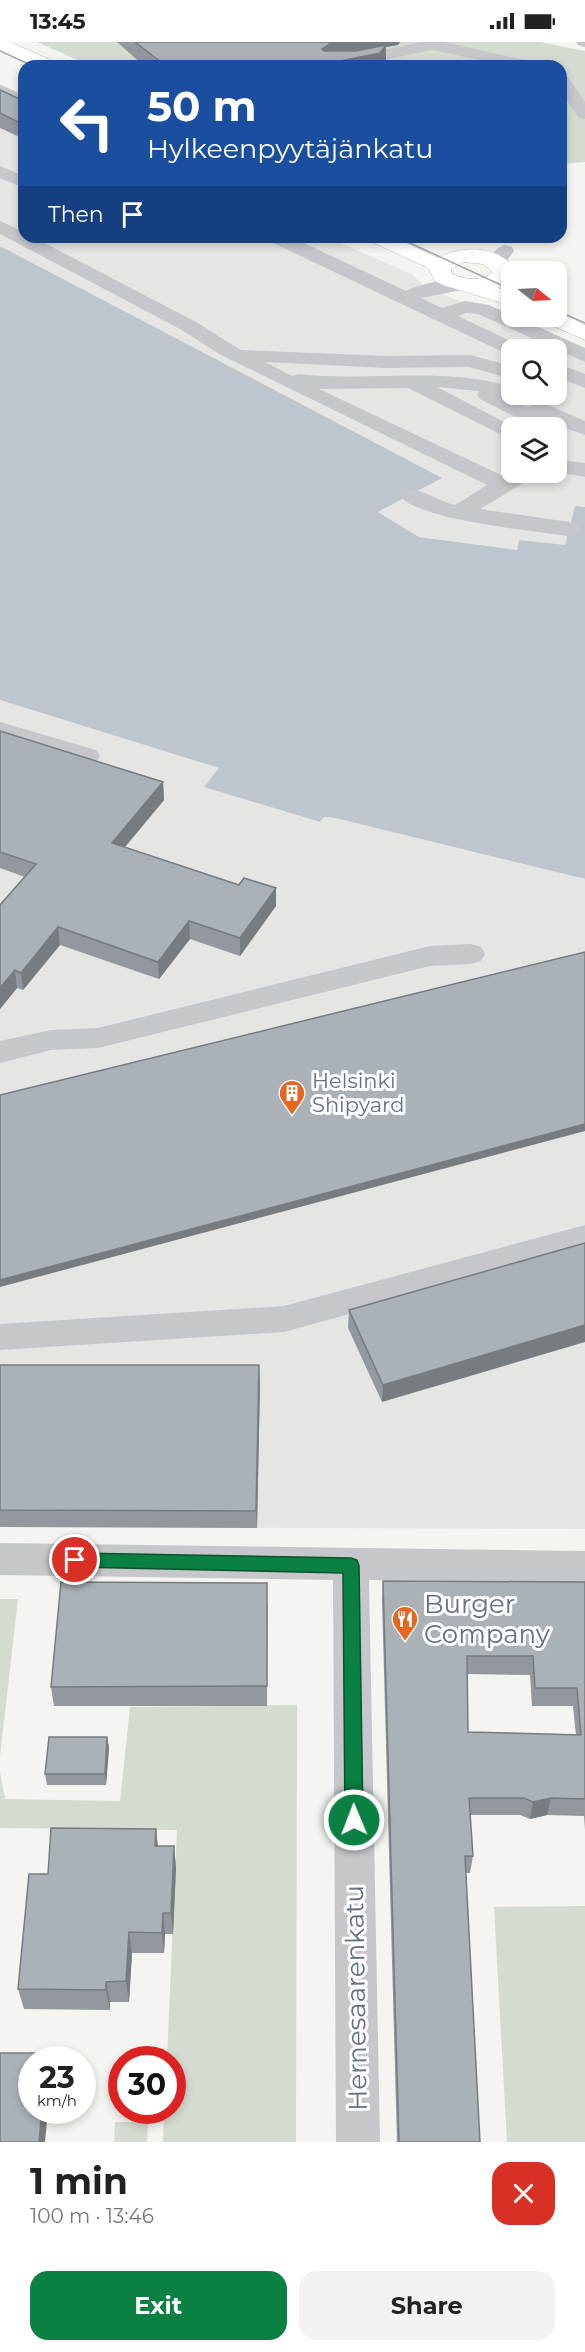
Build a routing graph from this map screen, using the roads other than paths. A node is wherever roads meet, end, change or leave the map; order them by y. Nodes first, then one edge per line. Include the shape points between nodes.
1 (0, 44) edge
2 (433, 44) edge
3 (36, 60) edge
4 (360, 60) edge
5 (505, 60) edge
6 (567, 88) edge
7 (0, 90) edge
8 (18, 98) edge
9 (585, 114) edge
10 (0, 171) edge
11 (18, 180) edge
12 (0, 227) edge
13 (18, 236) edge
14 (31, 243) edge
15 (290, 243) edge
16 (389, 243) edge
17 (443, 243) edge
18 (473, 256) junction
19 (501, 265) edge
20 (440, 269) junction
21 (501, 271) edge
22 (465, 285) junction
23 (412, 296) junction
24 (501, 296) edge
25 (567, 303) edge
26 (585, 311) edge
27 (439, 316) junction
28 (567, 324) edge
29 (585, 333) edge
30 (501, 344) edge
31 (236, 354) junction
32 (585, 356) edge
33 (501, 370) edge
34 (567, 374) edge
35 (276, 376) junction
36 (411, 382) junction
37 (585, 382) edge
38 (462, 383) junction
39 (501, 391) edge
40 (567, 399) edge
41 (535, 405) edge
42 (585, 408) edge
43 (533, 417) edge
44 (501, 428) edge
45 (585, 429) edge
46 (567, 433) edge
47 (585, 440) edge
48 (567, 468) edge
49 (585, 470) edge
50 (507, 483) edge
51 (504, 485) junction
52 (410, 495) dead end
53 (459, 512) junction
54 (569, 529) dead end
55 (0, 730) edge
56 (87, 756) edge
57 (471, 954) dead end
58 (0, 1052) edge
59 (585, 1236) edge
60 (0, 1337) edge
61 (0, 1559) edge
62 (351, 1566) junction
63 (585, 1567) edge
64 (358, 2142) edge

1 - 3 main road
2 - 4 street
2 - 5 street
6 - 9 street
7 - 8 street
10 - 11 street
12 - 13 street
14 - 31 street
15 - 23 street
16 - 20 main road
17 - 18 main road
18 - 19 main road
18 - 20 main road via 453,258
20 - 22 main road via 450,282
20 - 23 street
21 - 22 main road via 495,282
22 - 23 street
22 - 24 main road
23 - 27 street
25 - 26 main road
27 - 30 street
27 - 32 street via 465,307 482,309
28 - 29 main road
31 - 33 street via 386,362 470,361
31 - 35 street
34 - 37 street
35 - 36 street via 306,382
35 - 51 street
36 - 38 street
36 - 44 street
38 - 39 street
38 - 43 street
40 - 42 street
41 - 45 street
46 - 47 street
48 - 49 street
50 - 51 street
51 - 53 street
52 - 53 street via 436,508
53 - 54 street
55 - 56 street
57 - 58 street via 430,956 98,1038 51,1040
59 - 60 street via 284,1319
61 - 62 street
62 - 63 street
62 - 64 street, Hernesaarenkatu

